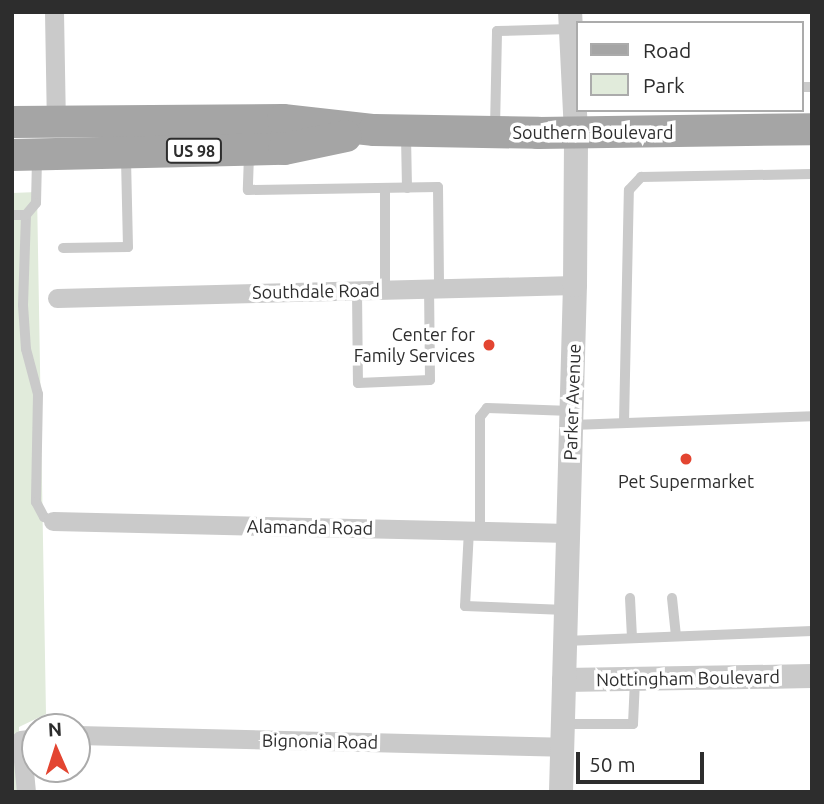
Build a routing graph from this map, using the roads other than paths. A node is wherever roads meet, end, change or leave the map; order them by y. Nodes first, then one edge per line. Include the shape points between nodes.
1 (54, 12) edge
2 (573, 24) edge
3 (12, 122) edge
4 (56, 122) junction
5 (812, 129) edge
6 (374, 130) junction
7 (406, 130) junction
8 (495, 132) junction
9 (576, 133) junction
10 (21, 150) edge
11 (249, 150) junction
12 (126, 153) junction
13 (812, 174) edge
14 (385, 188) junction
15 (407, 188) junction
16 (12, 215) edge
17 (26, 215) junction
18 (63, 248) dead end
19 (576, 285) junction
20 (434, 288) junction
21 (357, 290) junction
22 (385, 290) junction
23 (57, 298) dead end
24 (18, 305) edge
25 (812, 416) edge
26 (572, 418) junction
27 (624, 423) junction
28 (53, 521) joint
29 (474, 531) junction
30 (568, 533) junction
31 (630, 598) dead end
32 (673, 598) dead end
33 (566, 610) junction
34 (812, 631) edge
35 (676, 636) junction
36 (632, 638) junction
37 (565, 641) junction
38 (812, 676) edge
39 (635, 679) junction
40 (564, 681) junction
41 (91, 735) edge
42 (563, 735) junction
43 (561, 792) edge

1 - 4 street
2 - 8 lane via 496,31
2 - 9 street, Parker Avenue
3 - 4 main road, Southern Boulevard / US 98
4 - 6 main road, Southern Boulevard / US 98 via 283,120
4 - 10 main road
5 - 9 main road, Southern Boulevard / US 98 via 631,127
6 - 7 main road, Southern Boulevard / US 98
6 - 11 main road, Southern Boulevard / US 98 via 284,149
7 - 8 main road, Southern Boulevard / US 98
7 - 15 lane
8 - 9 main road, Southern Boulevard / US 98
9 - 19 street, Parker Avenue
10 - 12 main road, Southern Boulevard / US 98
10 - 17 lane via 36,203
11 - 12 main road, Southern Boulevard / US 98
11 - 14 lane via 248,190
12 - 18 lane via 128,247
13 - 27 lane via 641,177 629,190
14 - 15 lane
14 - 22 lane
15 - 20 lane via 438,187
16 - 17 lane
17 - 24 lane
19 - 20 street, Southdale Road
19 - 26 street, Parker Avenue
20 - 21 lane via 430,380 358,383
20 - 22 street, Southdale Road
21 - 22 street, Southdale Road
21 - 23 street, Southdale Road
24 - 28 lane via 38,394 36,502 44,517
25 - 27 lane
26 - 27 lane
26 - 29 lane via 486,408 480,417
26 - 30 street, Parker Avenue
28 - 29 street, Alamanda Road
29 - 30 street, Alamanda Road
29 - 33 lane via 465,606
30 - 33 street, Parker Avenue
31 - 36 lane
32 - 35 lane
33 - 37 street, Parker Avenue
34 - 35 lane
35 - 36 lane
36 - 37 lane
37 - 40 street, Parker Avenue
38 - 39 street, Nottingham Boulevard
39 - 40 street, Nottingham Boulevard
39 - 42 lane via 633,724
40 - 42 street, Parker Avenue
41 - 42 street, Bignonia Road
42 - 43 street, Parker Avenue

